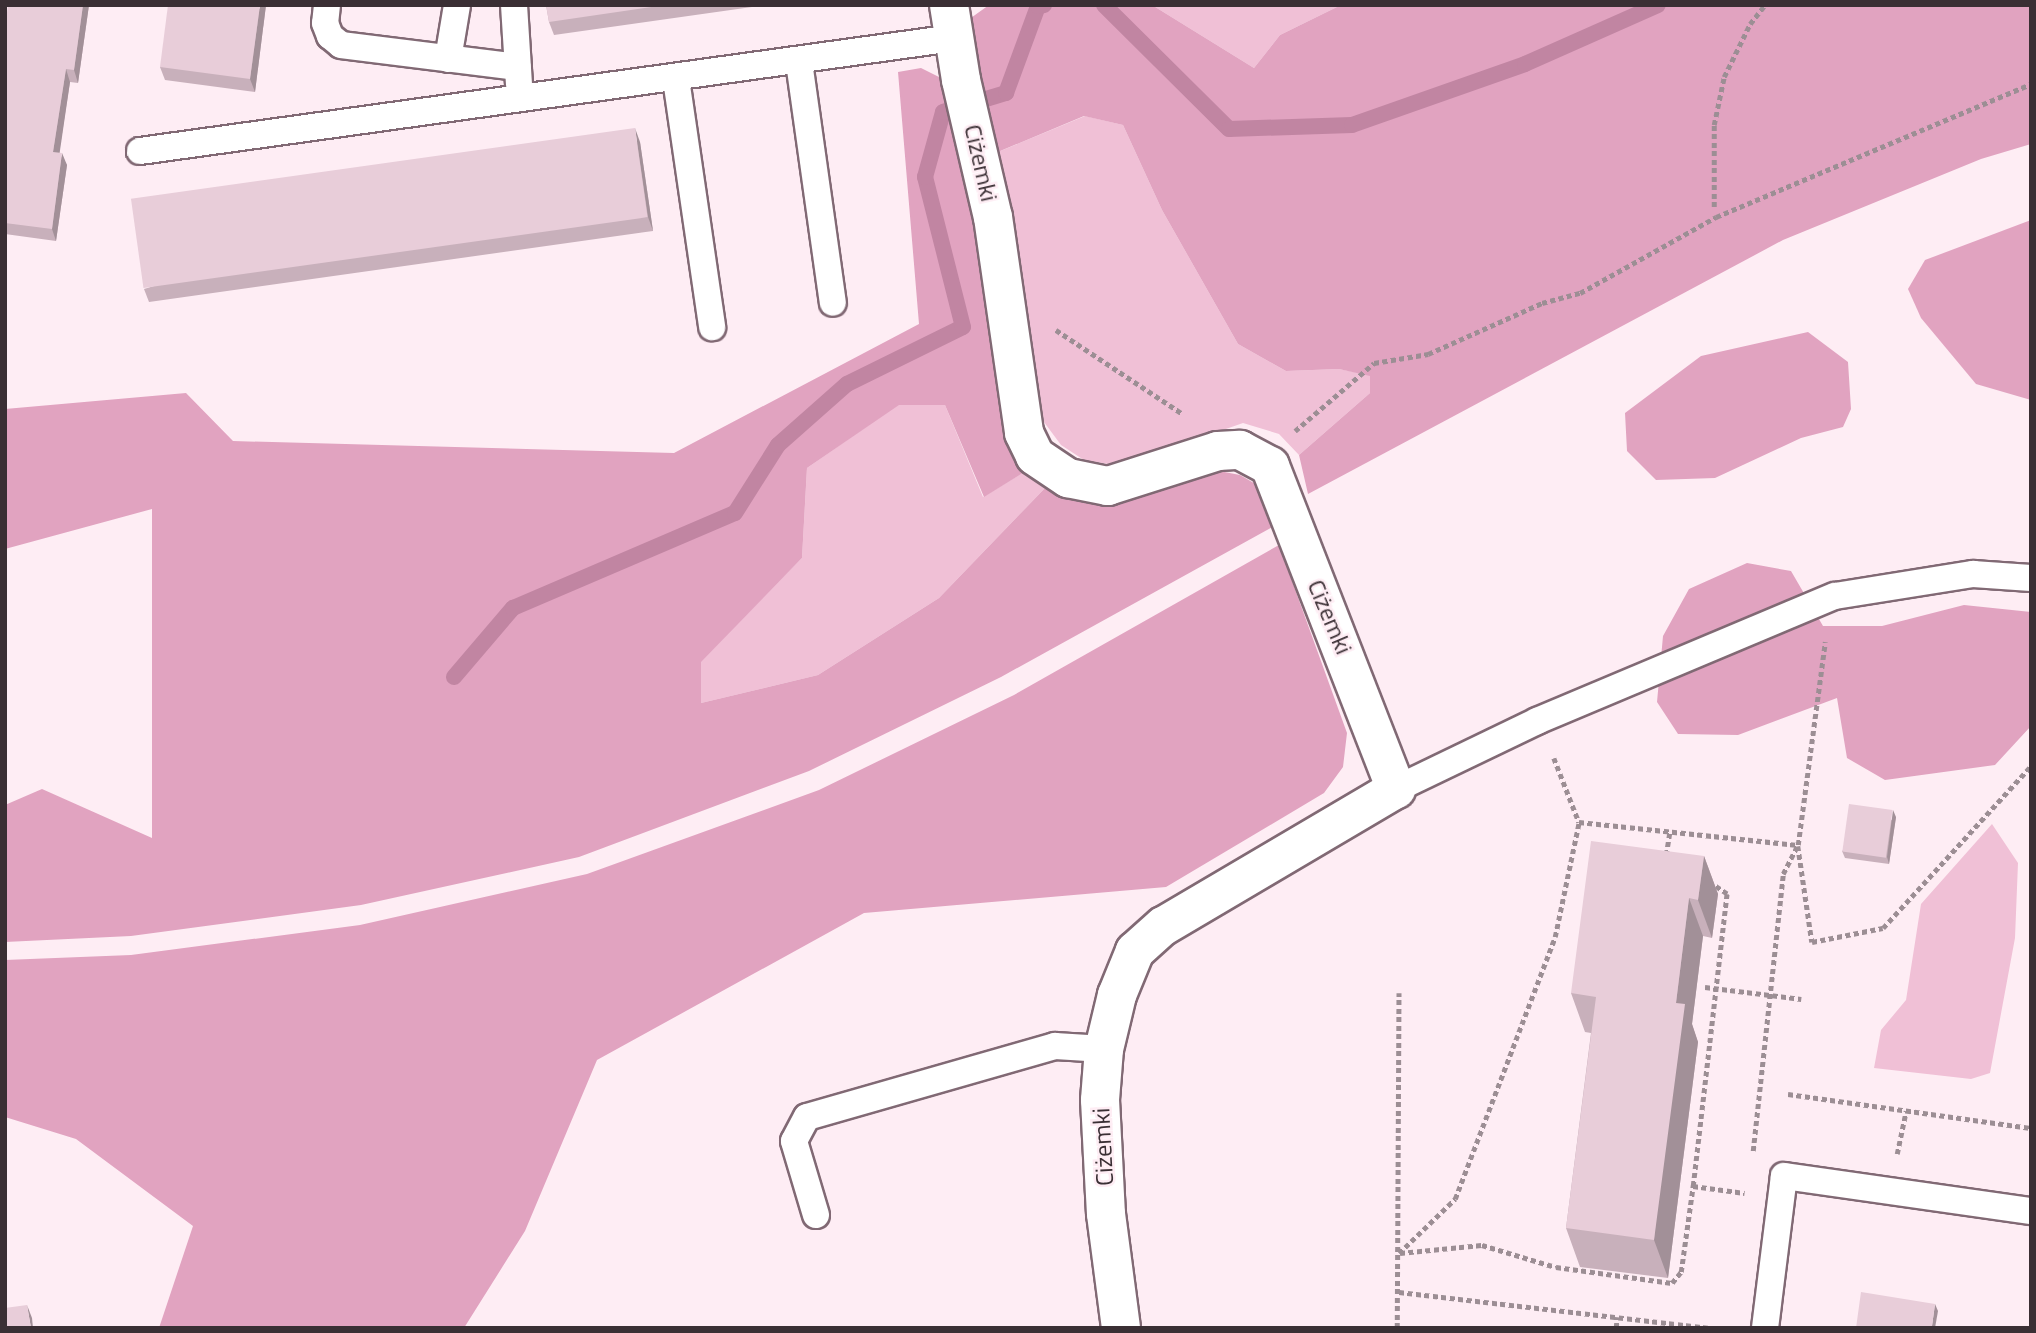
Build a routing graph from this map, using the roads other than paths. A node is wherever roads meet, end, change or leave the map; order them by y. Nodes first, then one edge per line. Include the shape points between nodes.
1 (327, 5) edge
2 (457, 5) edge
3 (514, 5) edge
4 (951, 22) edge
5 (449, 59) junction
6 (799, 62) junction
7 (518, 67) junction
8 (676, 79) junction
9 (520, 100) junction
10 (139, 151) dead end
11 (833, 303) dead end
12 (712, 327) dead end
13 (2031, 578) edge
14 (1396, 789) junction
15 (1104, 1049) junction
16 (2031, 1211) edge
17 (816, 1215) dead end
18 (1121, 1328) edge
19 (1765, 1328) edge

1 - 5 lane via 325,23 330,36 341,45
2 - 5 lane
3 - 7 lane
4 - 6 lane
4 - 14 street, Ciżemki via 993,217 1024,433 1035,456 1087,485 1108,486 1218,452 1255,458
5 - 7 lane
6 - 8 lane
6 - 11 lane
7 - 9 lane
8 - 9 lane
8 - 12 lane
9 - 10 lane
13 - 14 lane via 1973,574 1835,596 1536,721
14 - 15 street, Ciżemki via 1154,934 1135,951 1117,995
15 - 17 lane via 1055,1046 807,1117 794,1141
15 - 18 street, Ciżemki via 1101,1153
16 - 19 lane via 1784,1176

